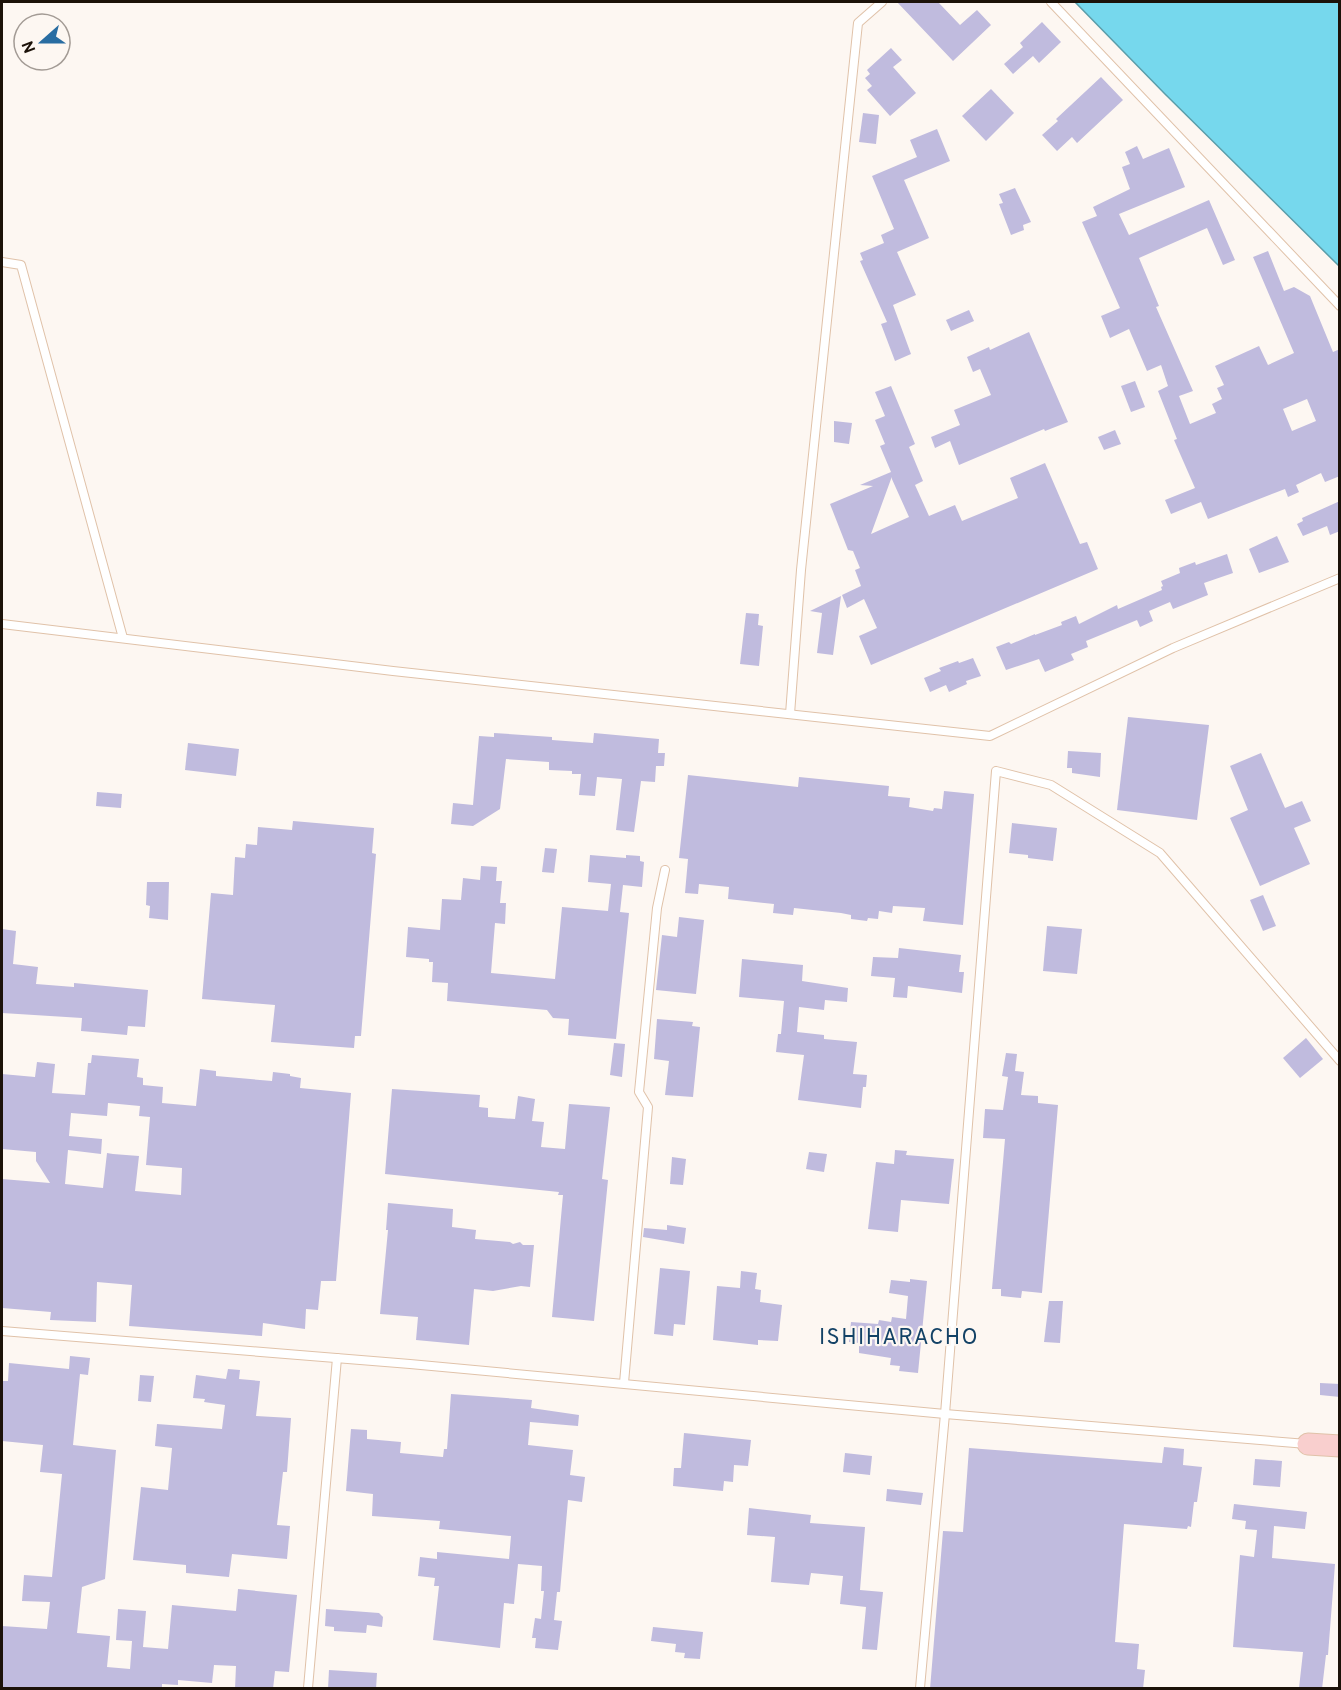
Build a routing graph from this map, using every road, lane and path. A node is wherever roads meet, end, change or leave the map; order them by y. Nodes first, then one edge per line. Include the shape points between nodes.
1 (882, 2) edge
2 (1051, 2) edge
3 (2, 262) edge
4 (1340, 306) edge
5 (1340, 578) edge
6 (2, 624) edge
7 (123, 638) junction
8 (790, 714) junction
9 (665, 870) dead end
10 (1340, 1061) edge
11 (2, 1330) edge
12 (337, 1358) junction
13 (624, 1383) junction
14 (945, 1414) junction
15 (1308, 1444) joint
16 (1340, 1446) edge
17 (308, 1689) edge
18 (920, 1689) edge

1 - 8 lane via 858,23 801,570
2 - 4 lane
3 - 7 lane via 21,265
5 - 8 lane via 1173,648 990,736
6 - 7 lane
7 - 8 lane
9 - 13 lane via 657,908 639,1092 648,1107
10 - 14 lane via 1160,853 1051,785 996,771
11 - 12 lane
12 - 13 lane
12 - 17 lane
13 - 14 lane
14 - 15 lane
14 - 18 lane
15 - 16 street

